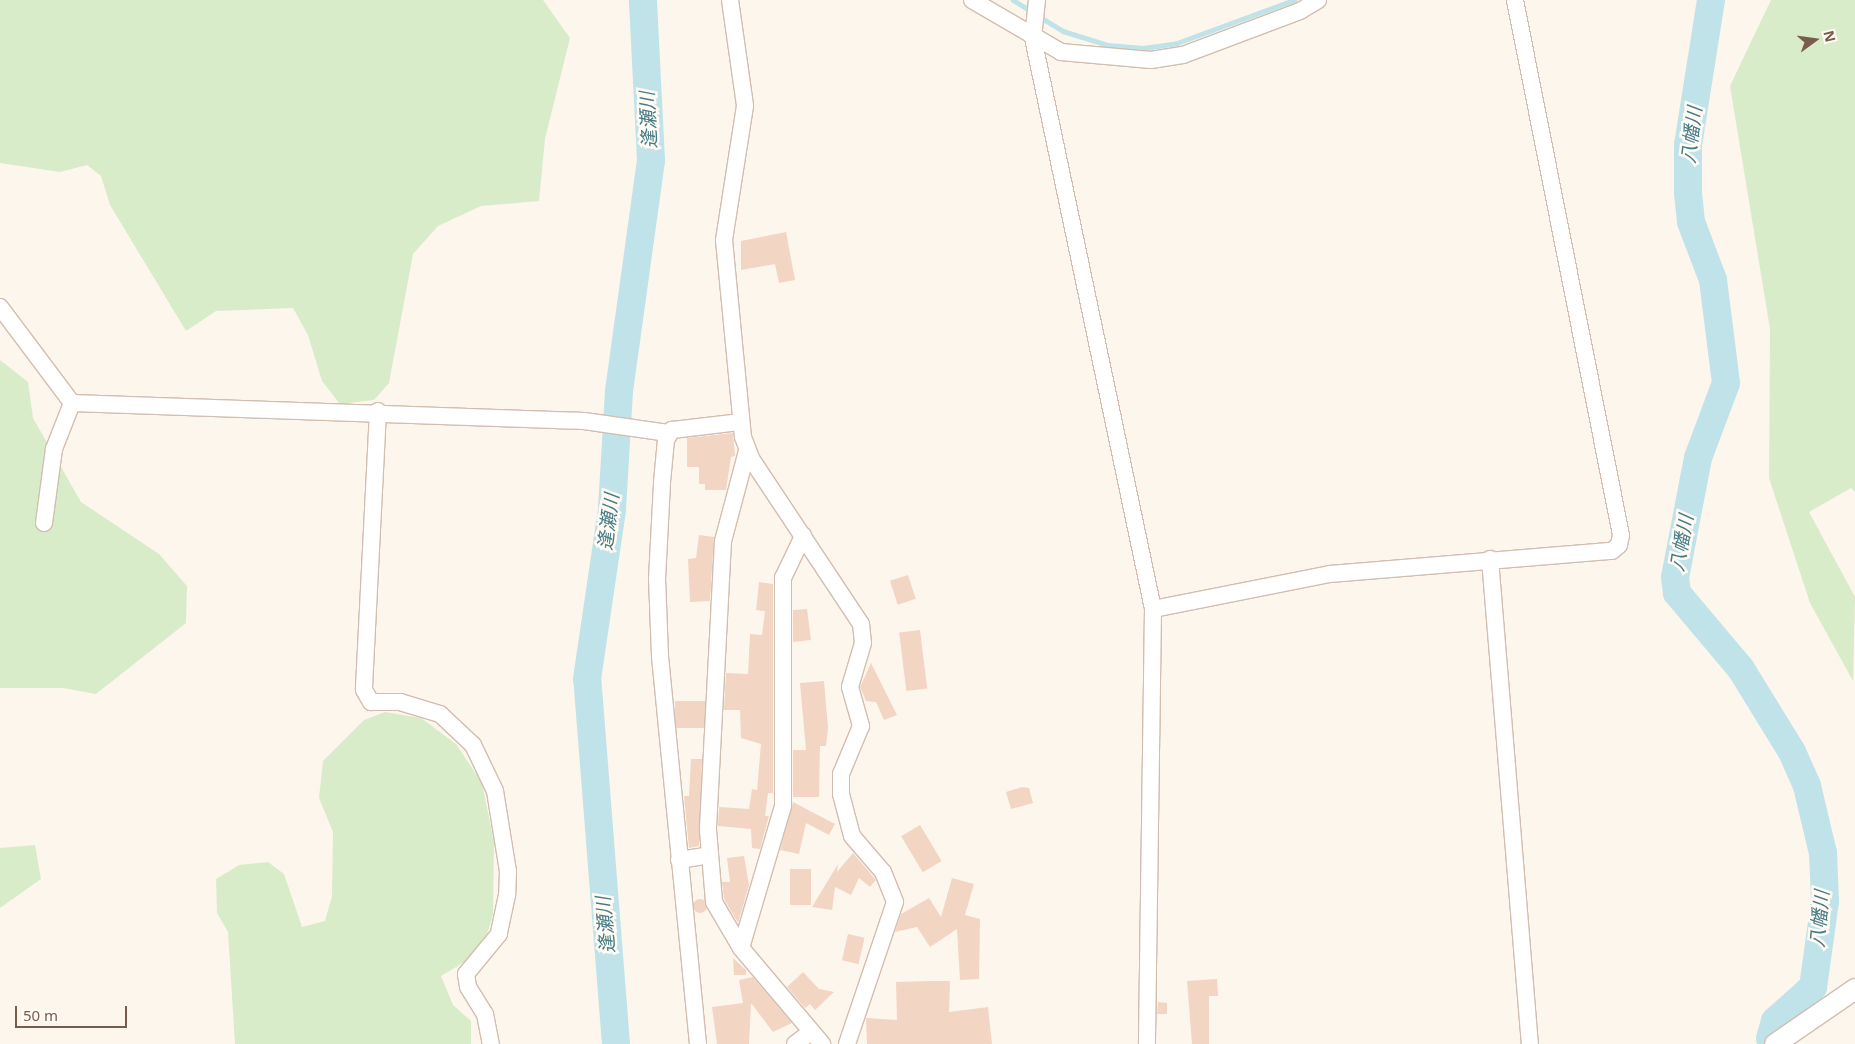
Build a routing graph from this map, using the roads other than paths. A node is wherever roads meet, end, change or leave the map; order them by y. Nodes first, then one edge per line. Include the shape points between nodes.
1 (730, 0) edge
2 (972, 0) edge
3 (1318, 0) edge
4 (1515, 0) edge
5 (1038, 5) edge
6 (1034, 32) junction
7 (0, 307) edge
8 (72, 404) junction
9 (378, 411) junction
10 (740, 422) junction
11 (662, 432) junction
12 (747, 451) junction
13 (44, 523) dead end
14 (804, 536) junction
15 (1490, 559) junction
16 (1152, 609) junction
17 (709, 855) junction
18 (679, 860) junction
19 (741, 948) junction
20 (1855, 989) edge
21 (811, 1032) junction
22 (491, 1044) edge
23 (698, 1044) edge
24 (795, 1044) edge
25 (822, 1044) edge
26 (847, 1044) edge
27 (1148, 1044) edge
28 (1530, 1044) edge
29 (1775, 1044) edge

1 - 10 street via 745,98 724,240
2 - 6 street
3 - 6 street via 1300,12 1183,55 1151,60 1061,52
4 - 15 street via 1621,541 1612,551
5 - 6 street
6 - 16 street
7 - 8 street
8 - 9 street
8 - 13 street via 54,449
9 - 11 street via 600,422
9 - 22 street via 364,690 371,702 400,702 440,714 474,745 495,791 508,871 506,895 499,934 466,974 468,987 486,1014
10 - 11 street via 684,426
10 - 12 street
11 - 18 street via 657,588
12 - 14 street
12 - 17 street via 723,541
14 - 19 street via 783,578 783,806
14 - 26 street via 863,629 863,643 850,678 861,726 841,774 841,794 852,836 884,872 895,902
15 - 16 street via 1312,577
15 - 28 street
16 - 27 street
17 - 18 street
17 - 19 street via 714,902
18 - 23 street
19 - 21 street
20 - 29 street
21 - 24 street
21 - 25 street

